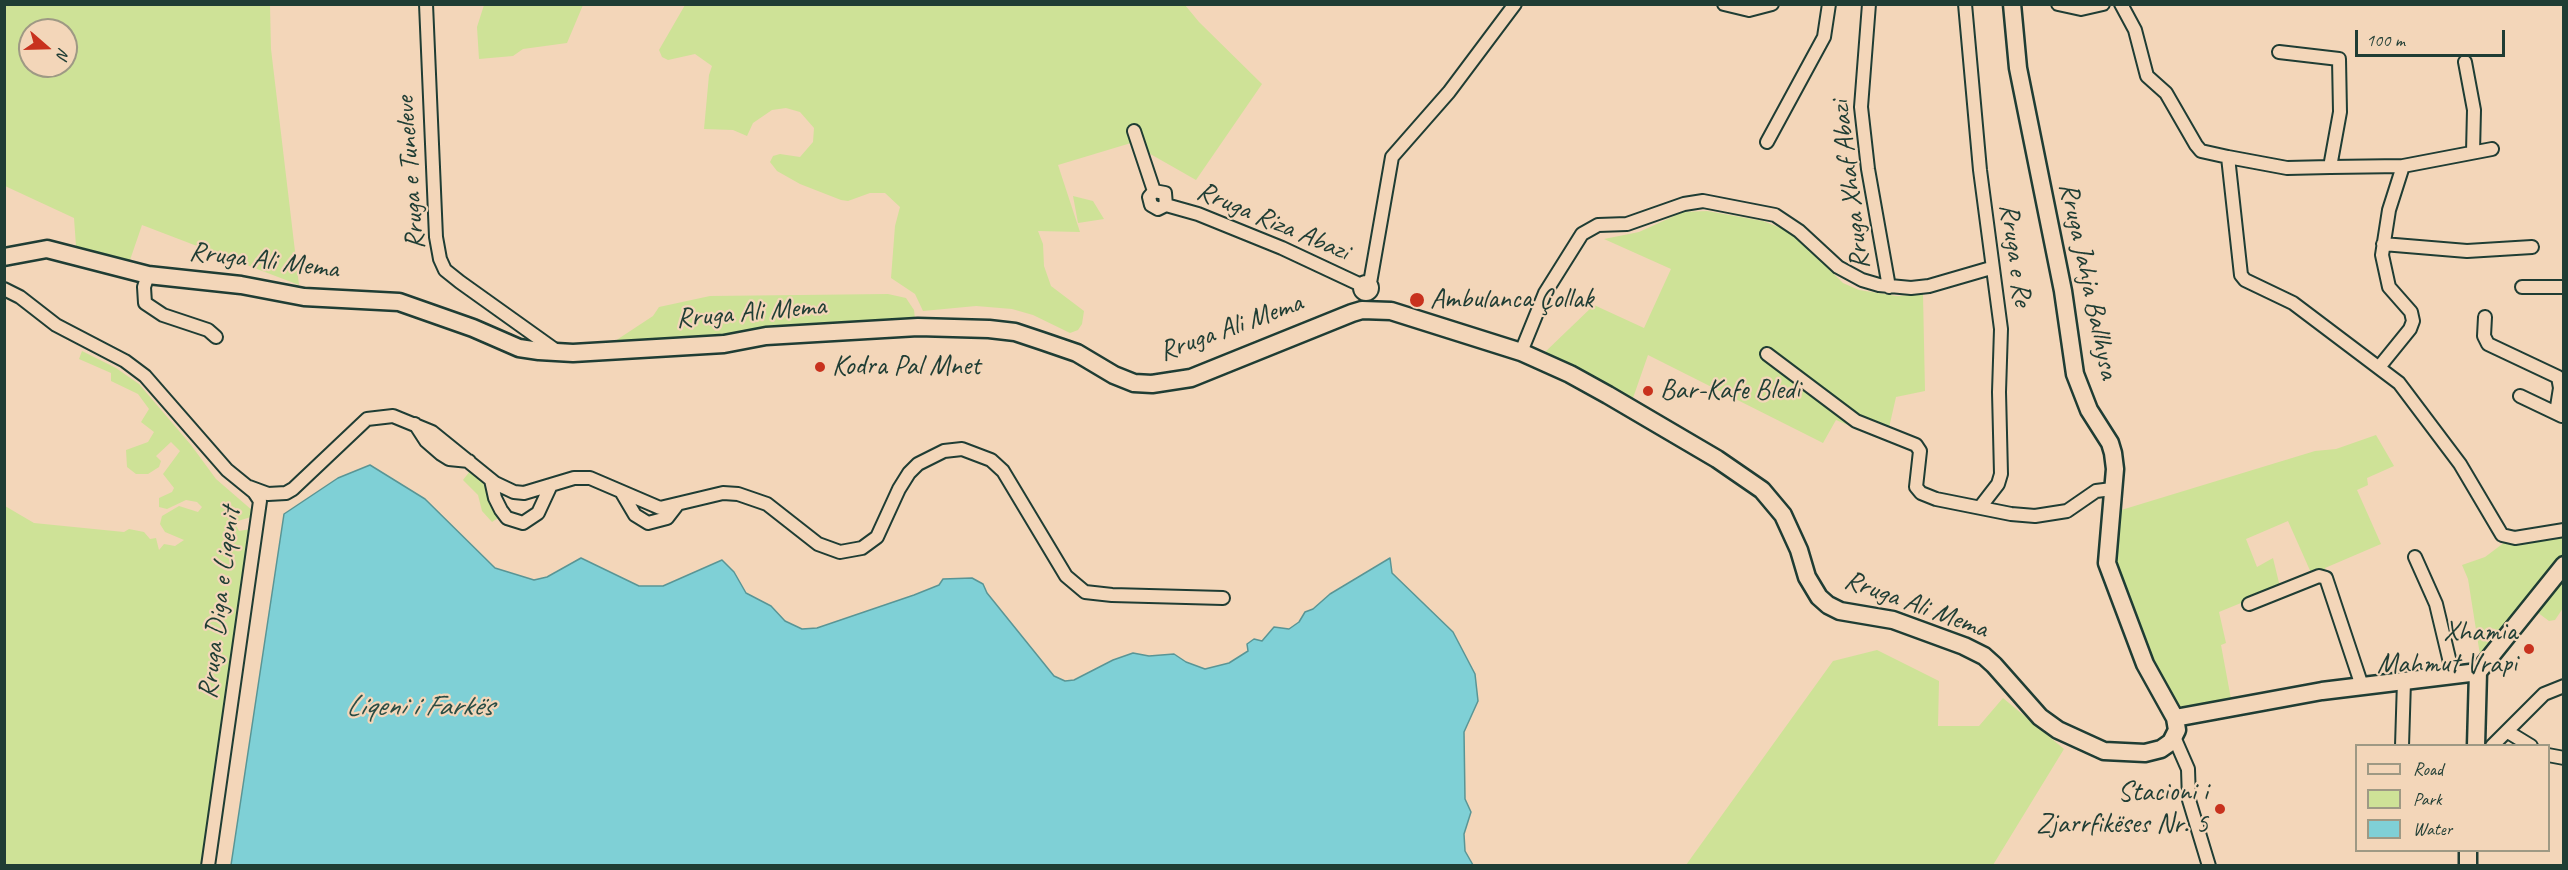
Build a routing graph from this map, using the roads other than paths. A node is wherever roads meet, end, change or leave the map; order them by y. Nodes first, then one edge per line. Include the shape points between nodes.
1 (426, 4) edge
2 (1515, 4) edge
3 (1724, 4) edge
4 (1829, 4) edge
5 (1869, 4) edge
6 (1965, 4) edge
7 (2012, 4) edge
8 (2058, 4) edge
9 (2103, 4) edge
10 (2121, 4) edge
11 (1764, 6) edge
12 (2280, 52) dead end
13 (2465, 62) dead end
14 (1134, 131) dead end
15 (1767, 142) dead end
16 (2492, 149) dead end
17 (2473, 152) junction
18 (2228, 157) junction
19 (2403, 166) junction
20 (2330, 167) junction
21 (2383, 244) junction
22 (2532, 247) dead end
23 (4, 257) edge
24 (1991, 268) junction
25 (148, 275) junction
26 (1889, 287) junction
27 (2522, 287) dead end
28 (2564, 287) edge
29 (4, 289) edge
30 (1367, 293) junction
31 (2485, 317) dead end
32 (216, 337) dead end
33 (559, 352) junction
34 (1521, 352) junction
35 (1767, 354) dead end
36 (2380, 366) junction
37 (2520, 396) dead end
38 (2560, 415) edge
39 (491, 480) junction
40 (551, 485) junction
41 (249, 487) junction
42 (2112, 489) junction
43 (1981, 506) junction
44 (2564, 530) edge
45 (2415, 556) dead end
46 (2564, 565) edge
47 (1223, 598) dead end
48 (2249, 604) dead end
49 (2478, 672) junction
50 (2453, 675) junction
51 (2404, 681) junction
52 (2362, 686) junction
53 (2564, 686) edge
54 (2175, 718) junction
55 (2508, 732) junction
56 (2174, 737) junction
57 (2402, 744) edge
58 (2476, 744) edge
59 (2494, 744) edge
60 (2527, 744) edge
61 (208, 866) edge
62 (2209, 866) edge

1 - 33 street, Rruga e Tuneleve via 440,259 460,282
2 - 30 street, Rruga Riza Abazi via 1449,92 1392,157
3 - 11 street via 1741,9
4 - 15 street via 1824,36
5 - 26 street, Rruga Xhaf Abazi via 1861,107
6 - 24 street, Rruga e Re
7 - 42 street, Rruga Jahja Ballhysa via 2018,68 2063,291 2073,362 2089,410 2114,453
8 - 9 street via 2081,9
10 - 18 street via 2135,30 2147,76 2166,93 2201,151
12 - 20 street via 2339,59 2340,112
13 - 17 street via 2473,100
14 - 30 street, Rruga Riza Abazi via 1154,191 1149,197 1150,206 1158,209 1166,205 1198,214 1282,248
16 - 17 street
17 - 19 street
18 - 20 street via 2287,168
18 - 36 street via 2241,275 2293,303
19 - 20 street
19 - 21 street
21 - 22 street via 2467,251
21 - 36 street via 2389,287 2411,312 2413,321
23 - 25 street, Rruga Ali Mema via 57,250
24 - 26 street, Rruga Xhaf Abazi via 1929,286
24 - 43 street, Rruga e Re via 2001,329 2001,474
25 - 32 street via 145,303 163,315 208,330
25 - 33 street, Rruga Ali Mema via 241,285 304,297 399,302 519,348
26 - 34 street, Rruga Xhaf Abazi via 1849,274 1775,215 1714,203 1684,204 1626,224 1598,225 1582,234 1545,294
27 - 28 street
29 - 41 street, Rruga Diga e Liqenit via 56,325 135,368 227,470
30 - 33 street, Rruga Ali Mema via 1352,313 1191,378 1152,384 1134,383 1077,353 1015,332 967,327 778,335 724,344
30 - 34 street, Rruga Ali Mema via 1412,316
31 - 38 street via 2484,336 2488,344 2558,377
34 - 56 street, Rruga Ali Mema via 1608,394 1762,490 1783,515 1807,578 1828,605 1840,611 1893,620 1984,656 2040,717 2058,730 2104,751 2145,753 2161,749
35 - 43 street via 1856,421 1916,445 1920,451 1918,490 1936,499
36 - 44 street via 2410,395 2471,480 2502,535 2515,538
37 - 38 street
39 - 40 street via 524,493
39 - 40 street via 495,498 507,518 523,523 538,513
39 - 41 street via 469,461 441,454 420,434 415,423 393,416 367,419 293,489 281,495
40 - 47 street via 590,478 621,492 635,515 648,523 667,518 677,505 723,493 752,498 767,504 818,544 840,552 852,551 877,537 909,473 931,456 962,449 991,459 1004,471 1066,576 1085,592
41 - 61 street, Rruga Diga e Liqenit via 258,496 260,509
42 - 43 street via 2096,491 2078,506 2055,515 2019,516
42 - 54 street, Rruga Jahja Ballhysa via 2108,567 2145,663
45 - 50 street via 2436,604
46 - 49 street
48 - 52 street via 2319,576 2326,578
49 - 50 street
49 - 58 street
50 - 51 street
51 - 52 street
51 - 57 street
52 - 54 street
53 - 55 street via 2544,694
54 - 56 street
55 - 59 street
55 - 60 street
56 - 62 street via 2188,769 2189,800

